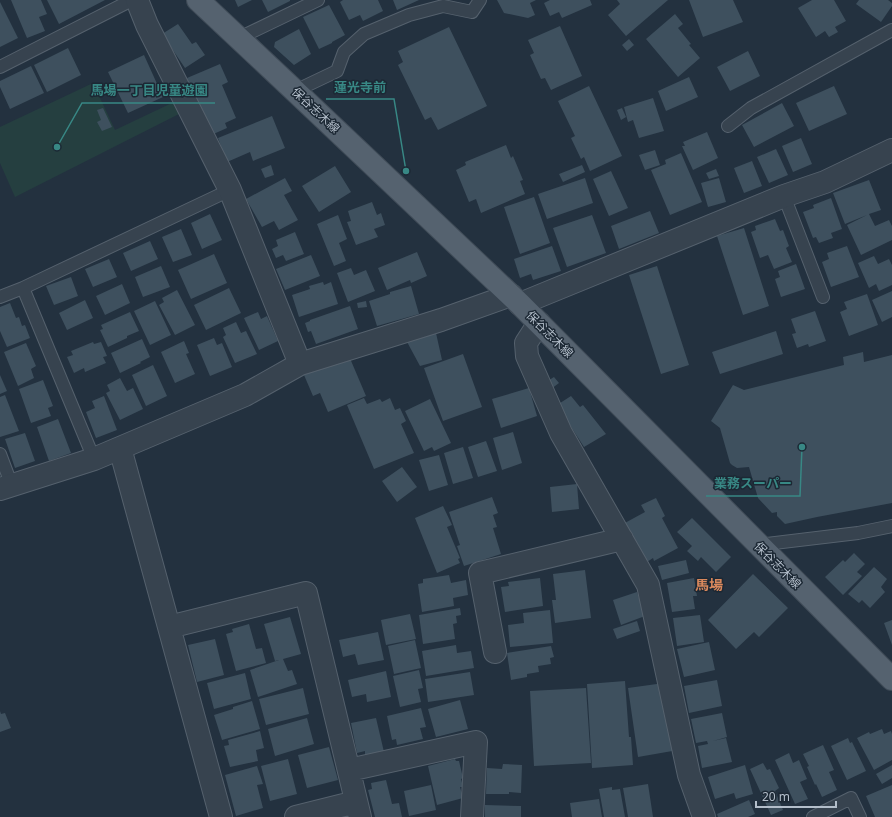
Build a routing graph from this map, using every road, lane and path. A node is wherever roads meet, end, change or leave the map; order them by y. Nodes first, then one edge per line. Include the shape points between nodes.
1 (132, 0) edge
2 (137, 0) edge
3 (198, 0) edge
4 (318, 0) edge
5 (480, 0) edge
6 (892, 30) edge
7 (239, 38) junction
8 (0, 67) edge
9 (295, 91) junction
10 (728, 126) dead end
11 (892, 150) edge
12 (230, 190) junction
13 (784, 196) junction
14 (23, 288) junction
15 (0, 297) edge
16 (823, 297) dead end
17 (516, 299) junction
18 (539, 323) junction
19 (300, 364) junction
20 (120, 448) junction
21 (0, 454) edge
22 (94, 459) junction
23 (6, 488) edge
24 (892, 526) edge
25 (622, 540) junction
26 (758, 545) junction
27 (169, 627) junction
28 (495, 652) dead end
29 (892, 679) edge
30 (349, 770) junction
31 (358, 810) edge
32 (221, 817) edge
33 (296, 817) edge
34 (472, 817) edge
35 (704, 817) edge
36 (813, 817) edge
37 (860, 817) edge

1 - 8 lane
2 - 12 street via 147,25
3 - 7 main road, 保谷志木線
4 - 7 lane
5 - 9 lane via 472,12 443,6 409,15 364,34 344,52 337,71
6 - 10 lane via 751,108
7 - 9 main road, 保谷志木線
9 - 17 main road, 保谷志木線
11 - 13 street via 825,182
12 - 14 lane
12 - 19 street
13 - 16 lane
13 - 17 street
14 - 15 lane
14 - 22 lane
17 - 18 main road, 保谷志木線
17 - 19 street
18 - 25 street via 526,343 527,356 561,433
18 - 26 main road, 保谷志木線
19 - 20 street via 245,395
20 - 22 street
20 - 27 street
21 - 23 lane
22 - 23 street
24 - 26 lane via 858,533
25 - 28 street via 480,573
25 - 35 street via 648,586 690,775
26 - 29 main road, 保谷志木線
27 - 30 street via 306,593
27 - 32 street
30 - 31 street
30 - 34 street via 476,742
31 - 33 street
36 - 37 lane via 851,798

